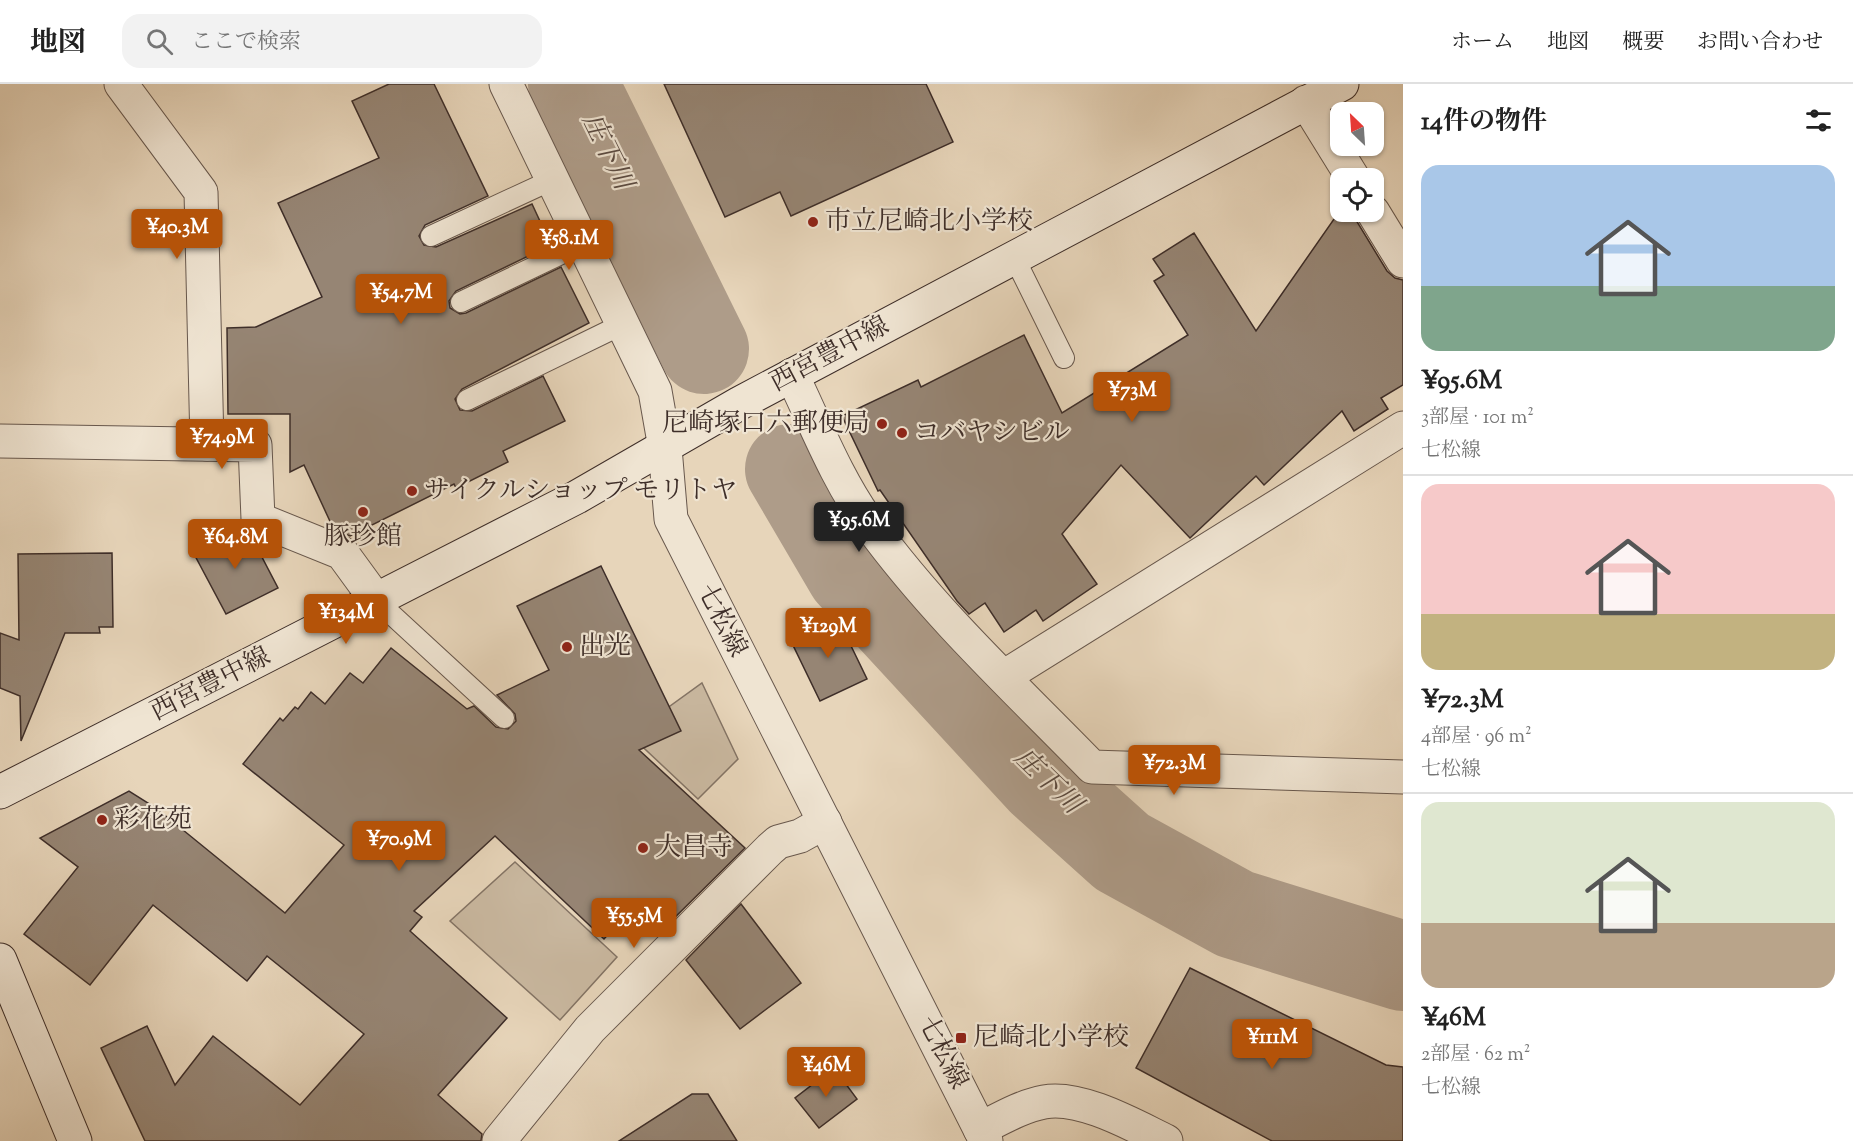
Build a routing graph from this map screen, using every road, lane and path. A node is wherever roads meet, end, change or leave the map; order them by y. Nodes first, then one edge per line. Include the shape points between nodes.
1 (121, 84) edge
2 (506, 84) edge
3 (1327, 90) edge
4 (1350, 168) edge
5 (554, 179) junction
6 (1379, 222) edge
7 (431, 236) dead end
8 (584, 243) junction
9 (1014, 257) junction
10 (1403, 261) edge
11 (461, 302) dead end
12 (623, 324) junction
13 (1064, 358) dead end
14 (792, 375) junction
15 (467, 400) dead end
16 (1403, 428) edge
17 (0, 441) edge
18 (207, 444) junction
19 (665, 448) junction
20 (377, 601) junction
21 (1005, 676) junction
22 (504, 718) dead end
23 (1403, 777) edge
24 (0, 792) edge
25 (825, 822) junction
26 (0, 960) edge
27 (983, 1135) edge
28 (75, 1141) edge
29 (499, 1141) edge
30 (1166, 1141) edge

1 - 18 street via 201,192
2 - 5 street, 七松線
3 - 4 street
3 - 9 street, 西宮豊中線
5 - 7 lane
5 - 8 street, 七松線
6 - 10 street
8 - 11 lane
8 - 12 street, 七松線
9 - 13 lane
9 - 14 street, 西宮豊中線
12 - 15 lane
12 - 19 street, 七松線 via 655,391
14 - 19 street, 西宮豊中線
14 - 21 street via 833,462 869,524 932,600
16 - 21 street
17 - 18 street
18 - 20 street via 255,445 258,519 342,553
19 - 20 street, 西宮豊中線
19 - 25 street, 七松線 via 671,519
20 - 22 lane
20 - 24 street, 西宮豊中線
21 - 23 street via 1092,767
25 - 27 street, 七松線
25 - 29 street via 770,849 590,1029
26 - 28 street
27 - 30 street via 1025,1108 1065,1100

